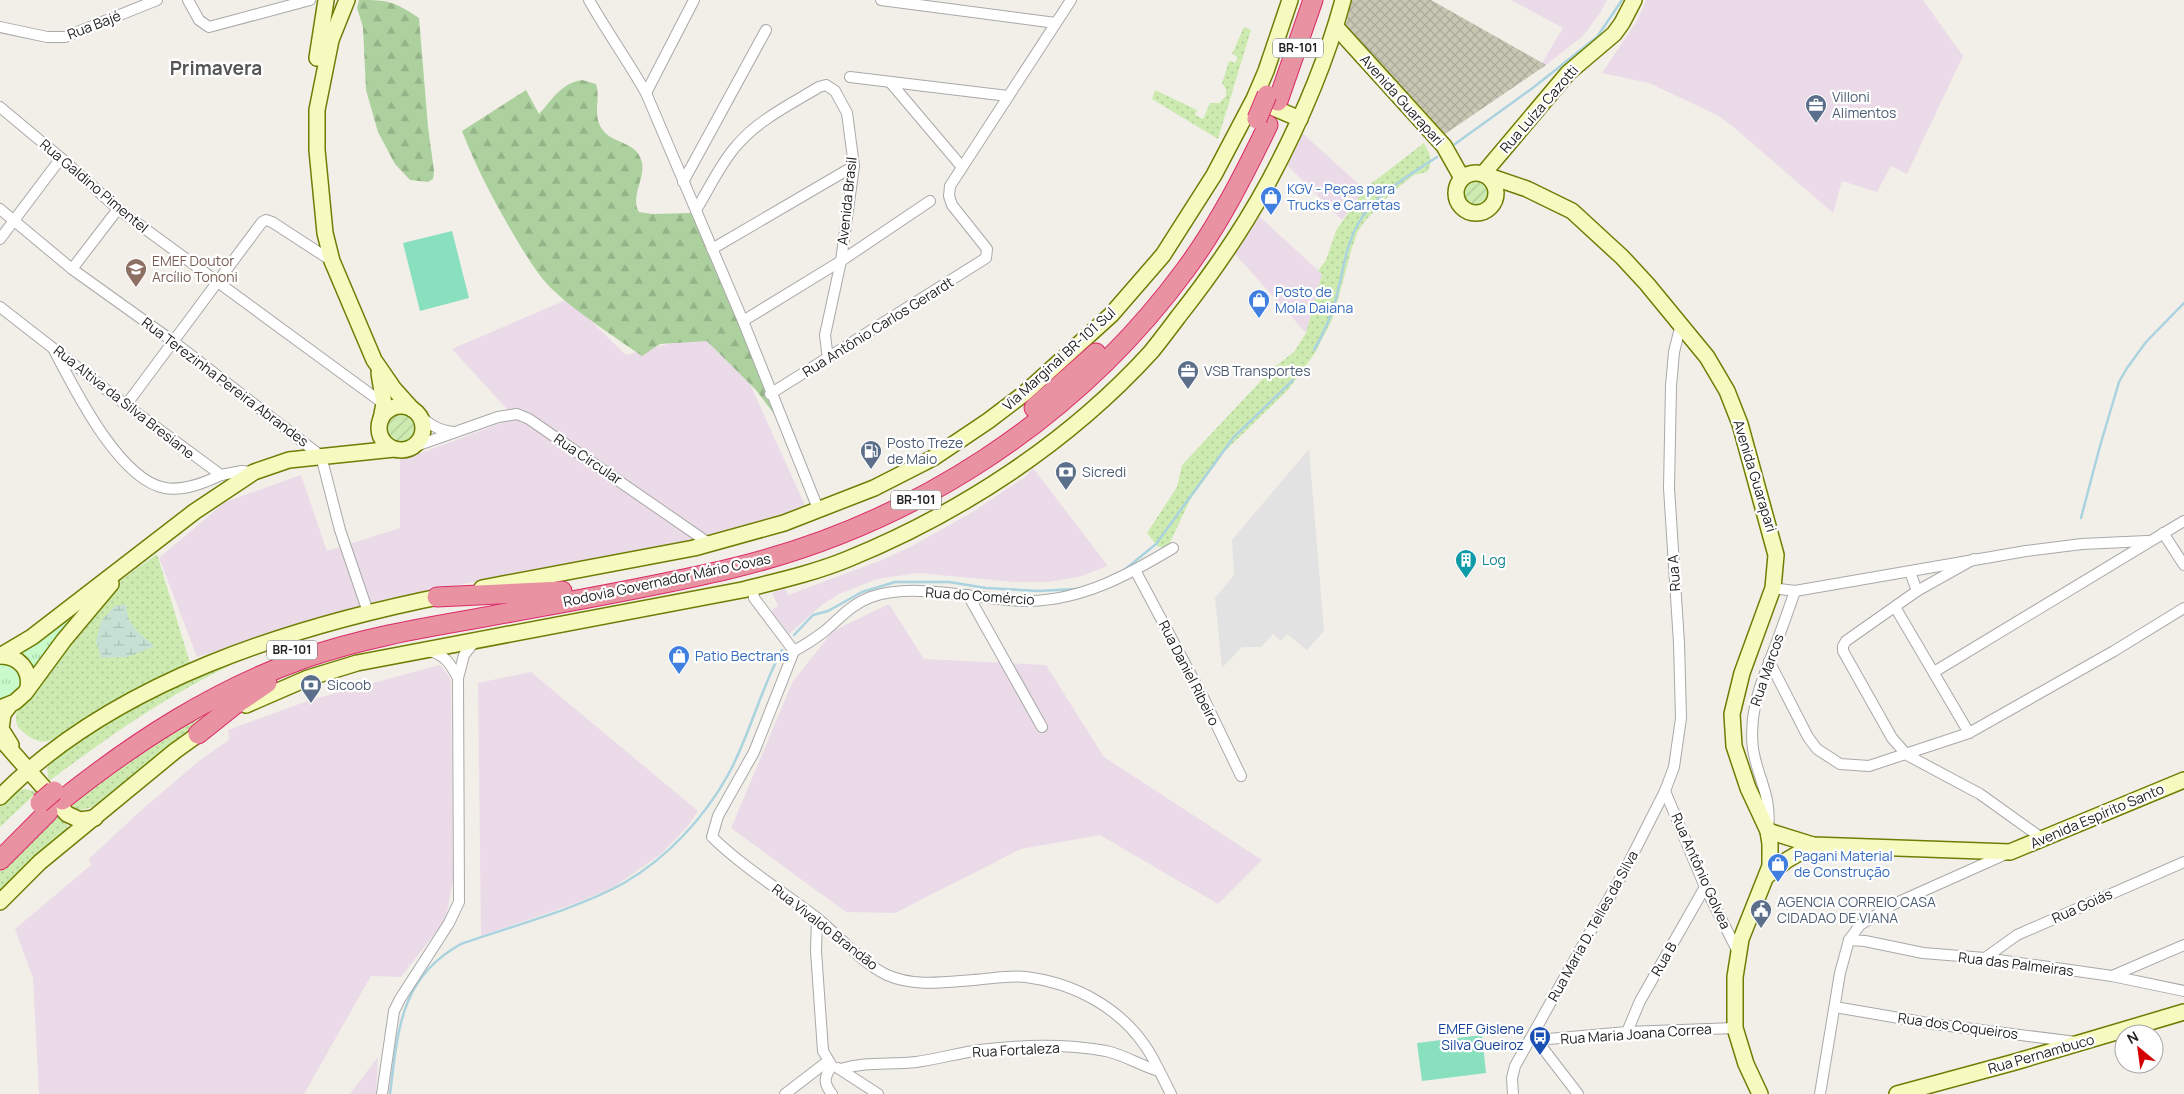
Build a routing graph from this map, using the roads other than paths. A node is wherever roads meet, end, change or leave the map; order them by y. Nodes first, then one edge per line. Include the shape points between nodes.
1 (157, 0) edge
2 (188, 0) edge
3 (310, 0) edge
4 (326, 0) edge
5 (347, 0) edge
6 (589, 0) edge
7 (694, 0) edge
8 (881, 0) edge
9 (1071, 0) edge
10 (1290, 0) edge
11 (1302, 0) edge
12 (1313, 0) edge
13 (1343, 0) edge
14 (1634, 0) edge
15 (1056, 23) junction
16 (0, 27) edge
17 (1336, 27) junction
18 (766, 30) dead end
19 (850, 77) dead end
20 (890, 82) junction
21 (646, 94) junction
22 (1008, 96) junction
23 (318, 101) junction
24 (0, 107) edge
25 (1265, 107) junction
26 (1300, 119) junction
27 (61, 158) junction
28 (854, 166) junction
29 (962, 167) junction
30 (1483, 174) junction
31 (1462, 178) junction
32 (683, 182) junction
33 (1533, 192) junction
34 (930, 201) dead end
35 (1491, 206) junction
36 (0, 209) edge
37 (118, 209) junction
38 (696, 210) junction
39 (14, 221) junction
40 (0, 239) edge
41 (712, 249) junction
42 (841, 260) junction
43 (332, 261) junction
44 (72, 269) junction
45 (217, 283) junction
46 (0, 307) edge
47 (743, 321) junction
48 (1680, 324) junction
49 (174, 342) junction
50 (52, 347) junction
51 (828, 359) junction
52 (374, 360) junction
53 (770, 394) junction
54 (126, 405) junction
55 (416, 412) junction
56 (381, 417) junction
57 (456, 432) junction
58 (413, 447) junction
59 (394, 449) junction
60 (348, 454) junction
61 (321, 456) junction
62 (254, 472) junction
63 (221, 475) junction
64 (819, 511) junction
65 (2184, 521) edge
66 (2163, 533) junction
67 (2147, 541) junction
68 (710, 544) junction
69 (1173, 548) dead end
70 (134, 559) junction
71 (1974, 559) junction
72 (2184, 565) edge
73 (1136, 570) junction
74 (1910, 572) junction
75 (753, 588) junction
76 (1773, 588) junction
77 (562, 591) junction
78 (1795, 591) junction
79 (1916, 591) junction
80 (968, 596) junction
81 (437, 597) junction
82 (1895, 607) junction
83 (2184, 608) edge
84 (368, 612) junction
85 (480, 638) junction
86 (333, 649) junction
87 (422, 650) junction
88 (794, 651) junction
89 (0, 656) edge
90 (1770, 661) junction
91 (1934, 672) junction
92 (458, 678) junction
93 (28, 688) junction
94 (5, 707) edge
95 (1042, 727) dead end
96 (1969, 733) junction
97 (198, 734) junction
98 (8, 745) edge
99 (1907, 754) junction
100 (46, 756) junction
101 (30, 770) junction
102 (1241, 776) dead end
103 (2184, 780) edge
104 (1665, 791) junction
105 (4, 793) edge
106 (53, 801) junction
107 (1651, 816) joint
108 (96, 818) junction
109 (1768, 831) junction
110 (2043, 839) junction
111 (0, 842) edge
112 (1813, 845) junction
113 (54, 851) junction
114 (2010, 852) junction
115 (0, 860) edge
116 (2184, 862) edge
117 (1768, 875) junction
118 (1705, 887) junction
119 (0, 902) edge
120 (817, 918) junction
121 (1848, 940) junction
122 (1739, 944) junction
123 (2184, 945) edge
124 (1985, 958) junction
125 (2112, 976) junction
126 (2184, 991) edge
127 (1835, 1008) junction
128 (2184, 1012) edge
129 (1735, 1028) junction
130 (1627, 1032) junction
131 (1534, 1037) junction
132 (2081, 1042) junction
133 (833, 1065) junction
134 (1159, 1071) junction
135 (382, 1094) edge
136 (785, 1094) edge
137 (832, 1094) edge
138 (878, 1094) edge
139 (1171, 1094) edge
140 (1513, 1094) edge
141 (1578, 1094) edge
142 (1760, 1094) edge
143 (1820, 1094) edge
144 (1897, 1094) edge

1 - 16 street, Rua Bajé via 64,37 47,37
2 - 3 street via 199,20 209,27
4 - 23 street via 317,61
5 - 23 street via 331,40
6 - 21 street
7 - 21 street
8 - 15 street
9 - 15 street
10 - 25 street via 1266,71
11 - 25 highway, Rodovia Governador Mário Covas / BR-101
12 - 25 highway, Rodovia Governador Mário Covas / BR-101
13 - 17 street
14 - 30 street, Rua Luíza Cazotti via 1614,34 1568,74
15 - 22 street
17 - 26 street
17 - 31 street, Avenida Guarapari via 1444,146
18 - 32 street
19 - 20 street
20 - 22 street
20 - 29 street
21 - 32 street
22 - 29 street
23 - 43 street via 317,150 322,219
24 - 27 street, Rua Galdino Pimentel
25 - 26 street
25 - 64 street, Via Marginal BR-101 Sul via 1214,175 1163,254 1111,315 1018,399 933,458
25 - 77 highway, Rodovia Governador Mário Covas / BR-101 via 1216,201 1152,294 1079,370 986,444 882,504 783,543 673,570
25 - 86 highway, Rodovia Governador Mário Covas / BR-101 via 1242,178 1185,271 1078,389 995,452 944,484 834,538 732,568 395,633
26 - 75 street via 1251,214 1197,294 1152,351 1101,402 1010,472 901,536 847,560
27 - 37 street, Rua Galdino Pimentel
27 - 39 street
28 - 38 street, Avenida Brasil via 847,113 835,91 826,85 768,118 748,134 736,146
28 - 41 street
28 - 42 street, Avenida Brasil
29 - 51 street, Rua Antônio Carlos Gerardt via 950,186 950,200 987,249 985,260
30 - 31 street via 1472,173
30 - 33 street, Avenida Guarapari
30 - 35 street via 1492,180 1496,190
31 - 35 street via 1455,192 1462,207 1477,213
32 - 38 street
33 - 35 street via 1512,194
33 - 48 street, Avenida Guarapari via 1578,216 1632,267
34 - 42 street
36 - 39 street, Rua Terezinha Pereira Abrandes
37 - 44 street
37 - 45 street, Rua Galdino Pimentel
38 - 41 street
39 - 40 street
39 - 44 street, Rua Terezinha Pereira Abrandes
41 - 47 street
42 - 47 street
42 - 51 street, Avenida Brasil via 825,335
43 - 45 street via 266,220 258,225
43 - 52 street
44 - 49 street, Rua Terezinha Pereira Abrandes
45 - 49 street
45 - 56 street, Rua Galdino Pimentel
46 - 50 street, Rua Altiva da Silva Bresiane
47 - 53 street
48 - 76 street, Avenida Guarapari via 1719,375 1734,406 1775,545
48 - 104 street, Rua A via 1671,386 1669,488 1682,718 1674,767
49 - 54 street
49 - 61 street, Rua Terezinha Pereira Abrandes
50 - 54 street, Rua Altiva da Silva Bresiane
50 - 63 street via 83,405 116,451 138,473 163,488 176,489
51 - 53 street, Rua Antônio Carlos Gerardt
52 - 55 street via 388,382
52 - 56 street via 382,383
53 - 64 street
54 - 63 street, Rua Altiva da Silva Bresiane
55 - 56 street via 404,406 394,407
55 - 57 street via 429,425 442,431
55 - 58 street via 423,423 423,433
56 - 59 street via 381,437
56 - 60 street via 368,440
57 - 58 street, Rua Circular
57 - 68 street, Rua Circular via 509,414 518,414
58 - 59 street
59 - 60 street
60 - 61 street
61 - 62 street via 289,460
61 - 84 street, Rua Terezinha Pereira Abrandes via 340,530
62 - 63 street
62 - 70 street via 194,512
64 - 68 street, Via Marginal BR-101 Sul
65 - 66 street
66 - 67 street
66 - 72 street
67 - 71 street via 2082,544
67 - 91 street
68 - 81 street, Via Marginal BR-101 Sul
69 - 73 street, Rua do Comércio
70 - 89 street via 32,638
70 - 93 street via 80,620
71 - 74 street
71 - 79 street
73 - 80 street, Rua do Comércio via 1087,591 1048,600
73 - 102 street, Rua Daniel Ribeiro
74 - 78 street
74 - 79 street
75 - 85 street
75 - 88 street via 754,598
76 - 78 street
76 - 109 street, Avenida Guarapari via 1742,673 1732,714 1734,746
77 - 81 highway
77 - 106 highway, Rodovia Governador Mário Covas / BR-101 via 371,626 276,656 229,676 166,710 109,748
78 - 90 street, Rua Marcos
79 - 82 street
80 - 88 street, Rua do Comércio via 916,591 873,596 852,606 824,632
80 - 95 street
81 - 84 street, Via Marginal BR-101 Sul
82 - 91 street
82 - 99 street via 1846,641 1843,651 1892,738
83 - 96 street
84 - 100 street, Via Marginal BR-101 Sul via 271,641 167,682 112,711
85 - 87 street
85 - 92 street via 468,648
86 - 97 highway via 252,693
86 - 106 highway, Rodovia Governador Mário Covas / BR-101 via 255,678 195,708
87 - 92 street via 441,655
87 - 97 street via 357,662 308,678 261,698
88 - 120 street, Rua Vivaldo Brandão via 754,752 718,816 712,837 739,861
89 - 93 street via 16,659 24,666
90 - 99 street via 1808,737 1829,758 1840,764 1869,766
90 - 109 street, Rua Marcos via 1754,700 1752,722 1753,750 1769,803
91 - 96 street
92 - 135 street via 459,902 394,1011
93 - 94 street via 20,698
94 - 98 street via 1,729
96 - 99 street
97 - 108 street
98 - 100 street via 34,757
98 - 101 street
98 - 105 street via 14,770
99 - 110 street via 1980,794
100 - 101 street, Via Marginal BR-101 Sul
100 - 106 street via 40,770 41,779
101 - 105 street, Via Marginal BR-101 Sul
101 - 106 street
103 - 110 street, Avenida Espírito Santo
104 - 107 street, Rua A
104 - 118 street, Rua Antônio Golvea
105 - 106 street via 27,784
106 - 108 street via 80,820
106 - 111 highway, Rodovia Governador Mário Covas / BR-101
106 - 113 street via 73,830
106 - 115 highway, Rodovia Governador Mário Covas / BR-101
107 - 131 street, Rua Maria D. Telles da Silva
108 - 113 street
109 - 112 street, Avenida Espírito Santo
109 - 117 street, Avenida Guarapari via 1771,857
110 - 114 street, Avenida Espírito Santo
112 - 114 street, Avenida Espírito Santo
112 - 117 street
113 - 119 street
114 - 121 street, Avenida Espírito Santo via 1876,913 1860,924
116 - 124 street, Rua Goiás via 2017,935
117 - 122 street
118 - 122 street, Rua Antônio Golvea
118 - 130 street, Rua B via 1640,1001
120 - 133 street via 823,1051
120 - 134 street, Rua Vivaldo Brandão via 870,964 899,979 930,983 1026,977 1083,993 1120,1017 1147,1048
121 - 124 street, Rua das Palmeiras via 1923,953
121 - 127 street, Avenida Espírito Santo
122 - 129 street
123 - 125 street
124 - 125 street, Rua das Palmeiras
125 - 126 street, Rua das Palmeiras
127 - 132 street, Rua dos Coqueiros
127 - 143 street, Avenida Espírito Santo
128 - 132 street, Rua Pernambuco
129 - 130 street, Rua Maria Joana Correa
129 - 142 street
130 - 131 street, Rua Maria Joana Correa
131 - 140 street, Rua Maria D. Telles da Silva via 1515,1066
131 - 141 street
132 - 144 street, Rua Pernambuco
133 - 134 street, Rua Fortaleza via 916,1062 980,1050 1039,1047 1106,1052
133 - 136 street
133 - 137 street via 825,1078
133 - 138 street
134 - 139 street, Rua Vivaldo Brandão

